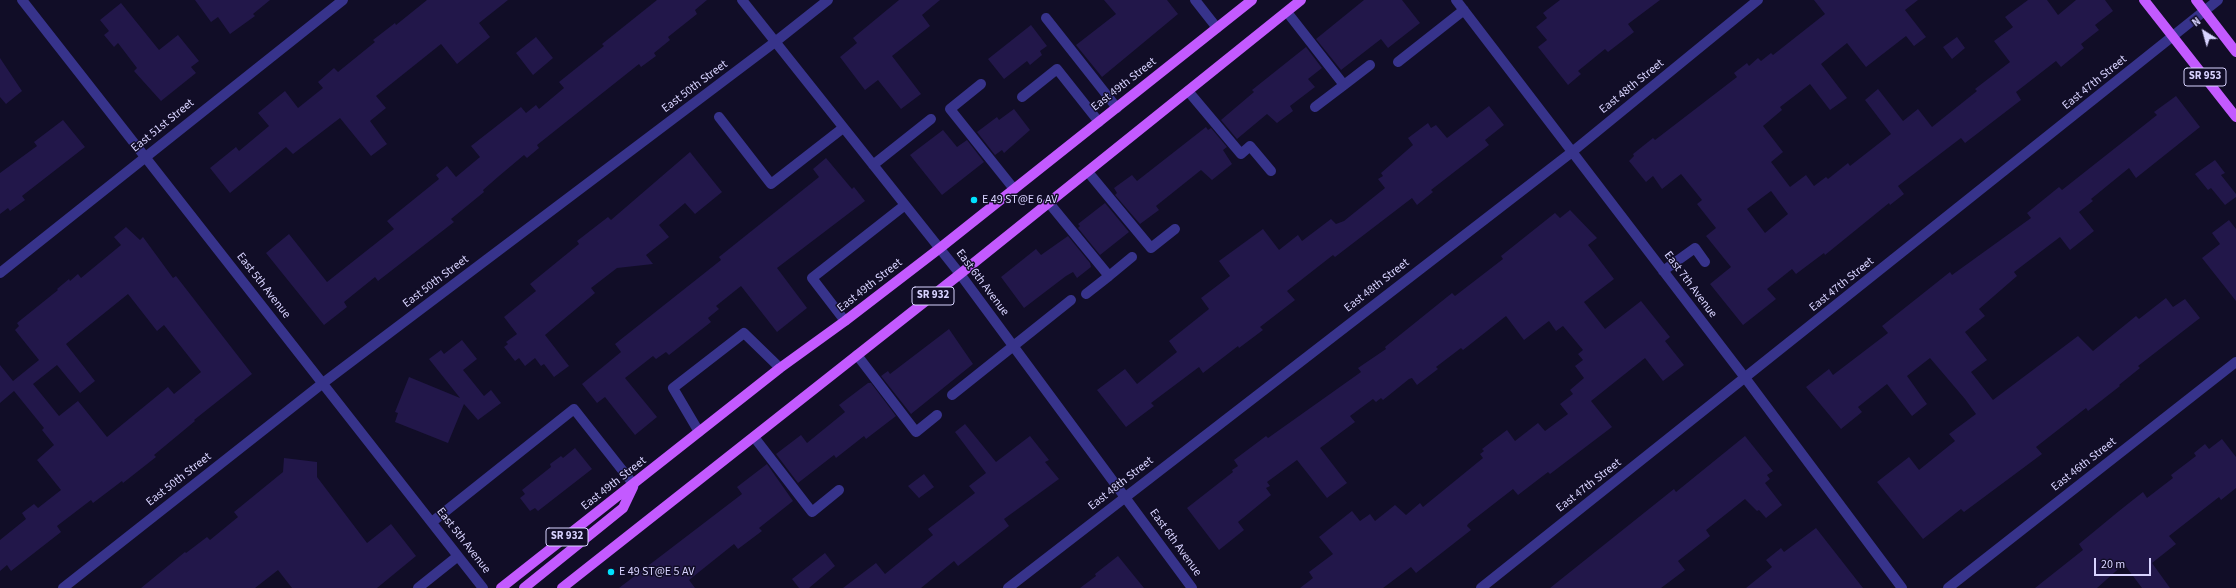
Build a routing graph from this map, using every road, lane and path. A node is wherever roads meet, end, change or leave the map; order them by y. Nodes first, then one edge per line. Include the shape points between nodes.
1 (22, 0) edge
2 (343, 0) edge
3 (742, 0) edge
4 (828, 0) edge
5 (1195, 0) edge
6 (1252, 0) edge
7 (1301, 0) edge
8 (1456, 0) edge
9 (1758, 0) edge
10 (2144, 0) edge
11 (2196, 0) edge
12 (2218, 0) edge
13 (1464, 10) junction
14 (2205, 11) junction
15 (1287, 12) junction
16 (1046, 18) dead end
17 (1217, 28) junction
18 (2174, 37) junction
19 (775, 42) junction
20 (2236, 52) edge
21 (1398, 62) dead end
22 (1370, 65) dead end
23 (982, 84) dead end
24 (1344, 85) junction
25 (1188, 91) junction
26 (1022, 97) dead end
27 (1117, 108) junction
28 (1315, 108) dead end
29 (719, 117) dead end
30 (2236, 117) edge
31 (931, 119) dead end
32 (1099, 122) junction
33 (843, 128) junction
34 (1572, 152) junction
35 (145, 158) junction
36 (873, 165) junction
37 (1271, 171) dead end
38 (1088, 172) junction
39 (1014, 189) junction
40 (1049, 203) junction
41 (905, 205) junction
42 (1175, 228) dead end
43 (940, 248) junction
44 (1132, 257) dead end
45 (1705, 262) dead end
46 (1664, 271) junction
47 (0, 272) edge
48 (960, 274) junction
49 (1108, 276) junction
50 (1086, 294) dead end
51 (1071, 300) dead end
52 (845, 321) junction
53 (1014, 347) junction
54 (857, 355) junction
55 (2236, 362) edge
56 (780, 368) junction
57 (1746, 379) junction
58 (323, 383) junction
59 (952, 395) dead end
60 (937, 415) dead end
61 (699, 432) junction
62 (754, 437) junction
63 (634, 485) junction
64 (839, 490) dead end
65 (1126, 496) junction
66 (432, 522) junction
67 (458, 556) junction
68 (63, 588) edge
69 (418, 588) edge
70 (483, 588) edge
71 (501, 588) edge
72 (524, 588) edge
73 (562, 588) edge
74 (1008, 588) edge
75 (1192, 588) edge
76 (1481, 588) edge
77 (1902, 588) edge
78 (1948, 588) edge

1 - 35 street, East 5th Avenue
2 - 35 street, East 51st Street
3 - 19 street, East 6th Avenue
4 - 19 street, East 50th Street
5 - 17 street
6 - 17 main road, East 49th Street / SR 932
7 - 15 main road, SR 932
8 - 13 street, East 7th Avenue
9 - 34 street, East 48th Street
10 - 18 main road, SR 953
11 - 14 main road
12 - 14 street, East 47th Street
13 - 21 street
13 - 34 street, East 7th Avenue
14 - 18 street, East 47th Street
14 - 20 main road
15 - 24 street
15 - 25 main road, SR 932
16 - 27 street
17 - 27 main road, East 49th Street / SR 932
18 - 30 main road, SR 953
18 - 57 street, East 47th Street
19 - 33 street, East 6th Avenue
19 - 58 street, East 50th Street
22 - 24 street
23 - 39 street via 950,110
24 - 28 street
25 - 37 street via 1241,154 1250,146
25 - 38 main road, SR 932
26 - 32 street via 1057,69
27 - 32 main road, East 49th Street / SR 932
29 - 33 street via 772,184
31 - 36 street
32 - 39 main road, East 49th Street / SR 932
33 - 36 street, East 6th Avenue
34 - 46 street, East 7th Avenue
34 - 65 street, East 48th Street
35 - 47 street, East 51st Street
35 - 58 street, East 5th Avenue
36 - 41 street, East 6th Avenue
38 - 40 main road, SR 932
38 - 42 street via 1151,248
39 - 43 main road, East 49th Street / SR 932
40 - 48 main road, SR 932
40 - 49 street
41 - 43 street, East 6th Avenue
41 - 52 street via 812,278
43 - 48 street, East 6th Avenue
43 - 52 main road, East 49th Street / SR 932
44 - 49 street
45 - 46 street via 1695,248
46 - 57 street, East 7th Avenue
48 - 53 street, East 6th Avenue
48 - 54 main road, SR 932
49 - 50 street
51 - 53 street
52 - 56 main road, East 49th Street / SR 932
53 - 59 street
53 - 65 street, East 6th Avenue
54 - 60 street via 916,432
54 - 62 main road, SR 932
55 - 78 street, East 46th Street
56 - 61 main road, East 49th Street / SR 932
56 - 61 street via 744,333 673,388
57 - 76 street, East 47th Street
57 - 77 street, East 7th Avenue
58 - 66 street, East 5th Avenue
58 - 68 street, East 50th Street
61 - 63 main road, East 49th Street / SR 932
62 - 64 street via 812,512
62 - 73 main road, SR 932
63 - 66 street via 574,409
63 - 71 main road, East 49th Street / SR 932
63 - 72 main road via 623,508
65 - 74 street, East 48th Street
65 - 75 street, East 6th Avenue
66 - 67 street, East 5th Avenue
67 - 69 street
67 - 70 street, East 5th Avenue

